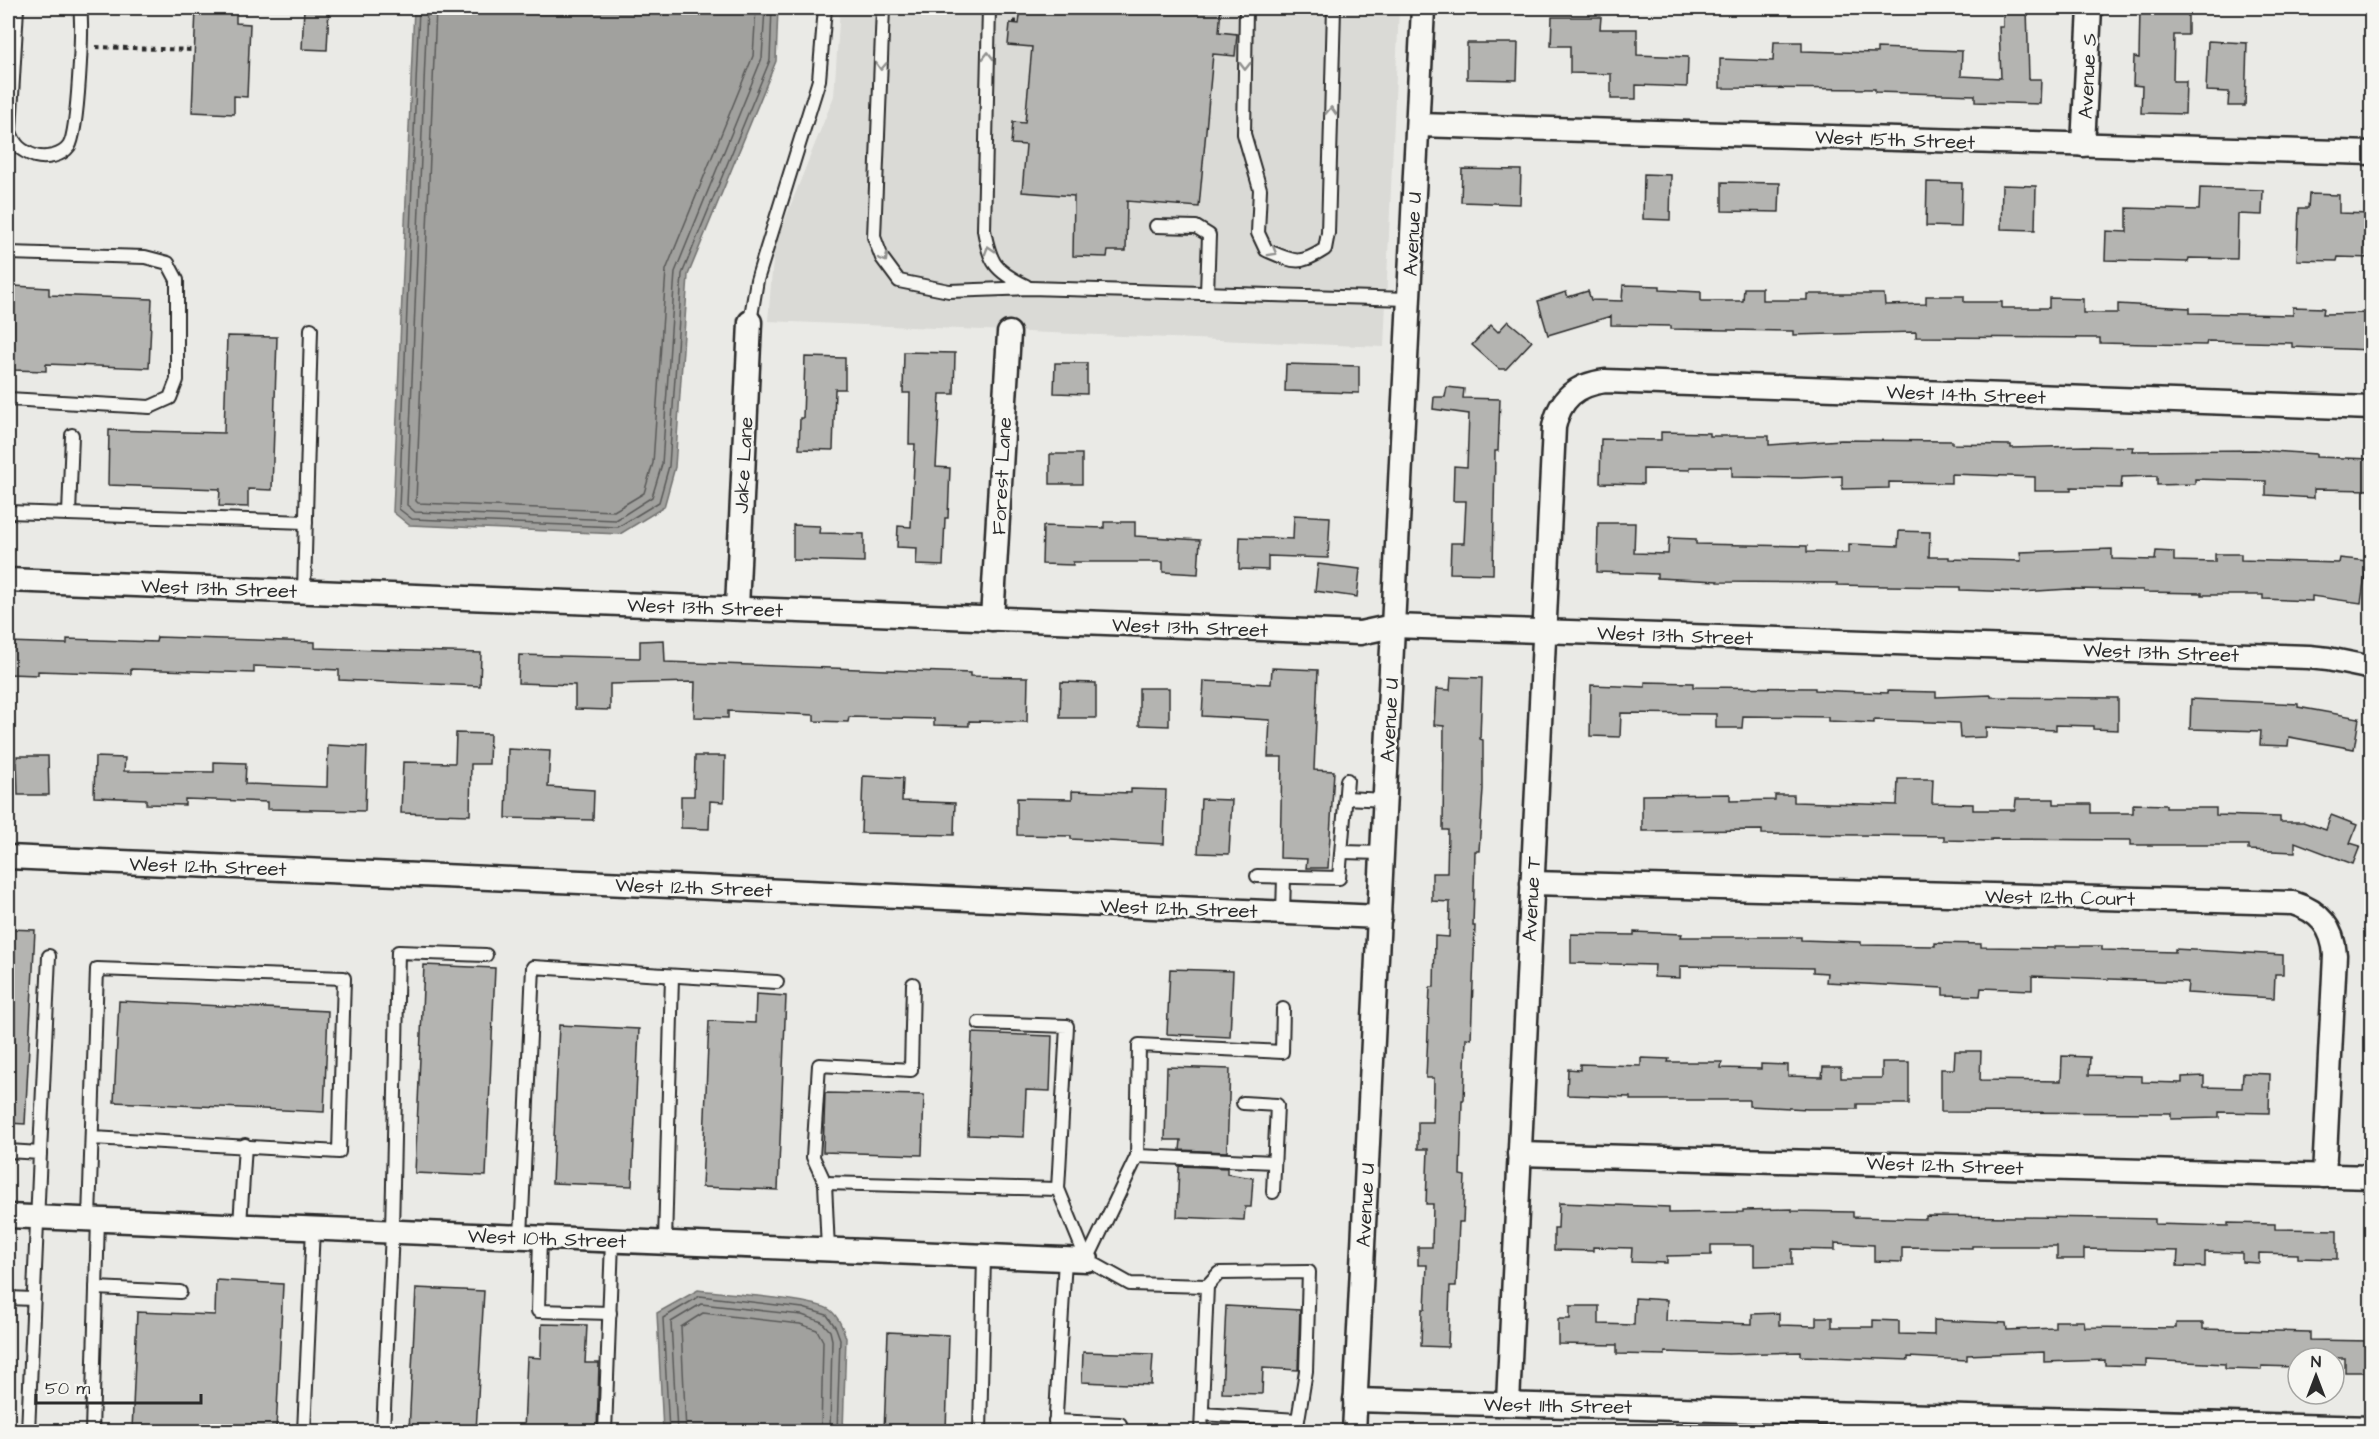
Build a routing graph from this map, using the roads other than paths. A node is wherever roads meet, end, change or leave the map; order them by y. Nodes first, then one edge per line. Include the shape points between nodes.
1 (17, 8) edge
2 (80, 8) edge
3 (825, 8) edge
4 (883, 8) edge
5 (989, 8) edge
6 (1246, 8) edge
7 (1334, 8) edge
8 (1423, 8) edge
9 (2090, 8) edge
10 (1418, 125) junction
11 (2084, 145) junction
12 (2372, 153) edge
13 (1156, 226) dead end
14 (8, 253) edge
15 (1030, 288) junction
16 (1207, 293) junction
17 (1409, 299) junction
18 (750, 322) joint
19 (311, 329) dead end
20 (1009, 333) dead end
21 (1566, 398) joint
22 (8, 399) edge
23 (2372, 408) edge
24 (72, 435) dead end
25 (8, 512) edge
26 (69, 514) junction
27 (306, 522) junction
28 (8, 580) edge
29 (304, 591) junction
30 (736, 608) junction
31 (992, 619) junction
32 (1393, 626) junction
33 (1544, 631) junction
34 (2372, 668) edge
35 (1347, 780) dead end
36 (1346, 798) junction
37 (1385, 800) junction
38 (1342, 852) junction
39 (1383, 853) junction
40 (8, 857) edge
41 (1257, 876) dead end
42 (1284, 877) junction
43 (1532, 883) junction
44 (1283, 913) junction
45 (1380, 917) junction
46 (486, 955) dead end
47 (49, 956) dead end
48 (672, 976) junction
49 (777, 982) dead end
50 (913, 984) dead end
51 (1283, 1009) dead end
52 (979, 1023) dead end
53 (1243, 1103) dead end
54 (93, 1138) junction
55 (245, 1145) junction
56 (8, 1151) edge
57 (40, 1153) junction
58 (1519, 1154) junction
59 (1137, 1156) junction
60 (1274, 1162) junction
61 (2324, 1176) junction
62 (2372, 1177) edge
63 (825, 1183) junction
64 (1058, 1190) junction
65 (1273, 1192) dead end
66 (8, 1216) edge
67 (39, 1217) junction
68 (93, 1219) junction
69 (240, 1225) junction
70 (313, 1228) junction
71 (392, 1231) junction
72 (530, 1237) junction
73 (612, 1240) junction
74 (664, 1243) junction
75 (828, 1250) junction
76 (984, 1256) junction
77 (1076, 1260) junction
78 (1207, 1286) junction
79 (96, 1288) junction
80 (180, 1292) dead end
81 (8, 1298) edge
82 (33, 1299) junction
83 (610, 1313) junction
84 (1355, 1400) junction
85 (1508, 1404) junction
86 (1202, 1414) junction
87 (1120, 1424) dead end
88 (1055, 1426) edge
89 (1296, 1426) edge
90 (2372, 1428) edge
91 (28, 1431) edge
92 (92, 1431) edge
93 (304, 1431) edge
94 (383, 1431) edge
95 (606, 1431) edge
96 (980, 1431) edge
97 (1201, 1431) edge
98 (1354, 1431) edge

1 - 2 lane via 10,131 21,150 38,157 57,154 69,146 75,133
3 - 18 lane via 819,80 757,280
4 -> 15 lane via 874,237 882,258 899,281 949,291
15 -> 5 lane via 1005,276 989,256 984,230
6 -> 7 lane via 1244,134 1260,189 1258,233 1266,250 1289,260 1308,260 1325,249 1328,233
8 - 10 street, Avenue U
9 - 11 street, Avenue S
10 - 11 street, West 15th Street
10 - 17 street, Avenue U
11 - 12 street, West 15th Street
13 - 16 lane via 1196,227 1209,235
14 - 22 lane via 145,256 168,263 177,280 177,380 170,398 150,407
15 - 16 lane
16 - 17 lane
17 - 32 street, Avenue U
18 - 30 street, Jake Lane
19 - 27 lane
20 - 31 street, Forest Lane
21 - 23 street, West 14th Street via 1589,383 1605,381
21 - 33 street, Avenue T via 1557,411 1554,427
24 - 26 lane
25 - 26 lane
26 - 27 lane
27 - 29 lane
28 - 29 street, West 13th Street
29 - 30 street, West 13th Street
30 - 31 street, West 13th Street
31 - 32 street, West 13th Street via 1360,633
32 - 33 street, West 13th Street
32 - 37 street, Avenue U
33 - 34 street, West 13th Street via 2309,657
33 - 43 street, Avenue T
35 - 36 lane
36 - 37 lane
36 - 38 lane
37 - 39 street, Avenue U
38 - 39 lane
38 - 42 lane via 1339,878
39 - 45 street, Avenue U
40 - 44 street, West 12th Street
41 - 42 lane
42 - 44 lane
43 - 58 street, Avenue T
43 - 61 street, West 12th Court via 2293,903 2308,907 2321,916 2334,939 2335,955
44 - 45 street, West 12th Street
45 - 84 street, Avenue U
46 - 71 lane via 398,952
47 - 57 lane
48 - 49 lane
48 - 72 lane via 533,968
48 - 74 lane
50 - 63 lane via 911,1070 819,1065 813,1157
51 - 59 lane via 1282,1052 1139,1045
52 - 64 lane via 1067,1026
53 - 60 lane via 1277,1105
54 - 55 lane
54 - 55 lane via 97,969 344,978 339,1152
54 - 68 lane
55 - 69 lane
56 - 57 lane
57 - 67 lane
58 - 61 street, West 12th Street
58 - 85 street, Avenue T
59 - 60 lane
59 - 77 lane
60 - 65 lane
61 - 62 street, West 12th Street
63 - 64 lane
63 - 75 lane
64 - 77 lane
66 - 67 street, West 10th Street
67 - 68 street, West 10th Street
67 - 82 lane
68 - 69 street, West 10th Street
68 - 79 lane
69 - 70 street, West 10th Street
70 - 71 street, West 10th Street
70 - 93 lane
71 - 72 street, West 10th Street
71 - 94 lane
72 - 73 street, West 10th Street
72 - 83 lane via 538,1311
73 - 74 street, West 10th Street
73 - 83 lane
74 - 75 street, West 10th Street
75 - 76 street, West 10th Street
76 - 77 street, West 10th Street
76 - 96 lane
77 - 78 lane via 1130,1284
77 - 88 lane
78 - 86 lane
78 - 89 lane via 1219,1273 1309,1272 1306,1371
79 - 80 lane
79 - 92 lane
81 - 82 lane
82 - 91 lane
83 - 95 lane
84 - 85 street, West 11th Street
84 - 98 street, Avenue U
85 - 90 street, West 11th Street
86 - 89 lane
86 - 97 lane
87 - 88 lane

